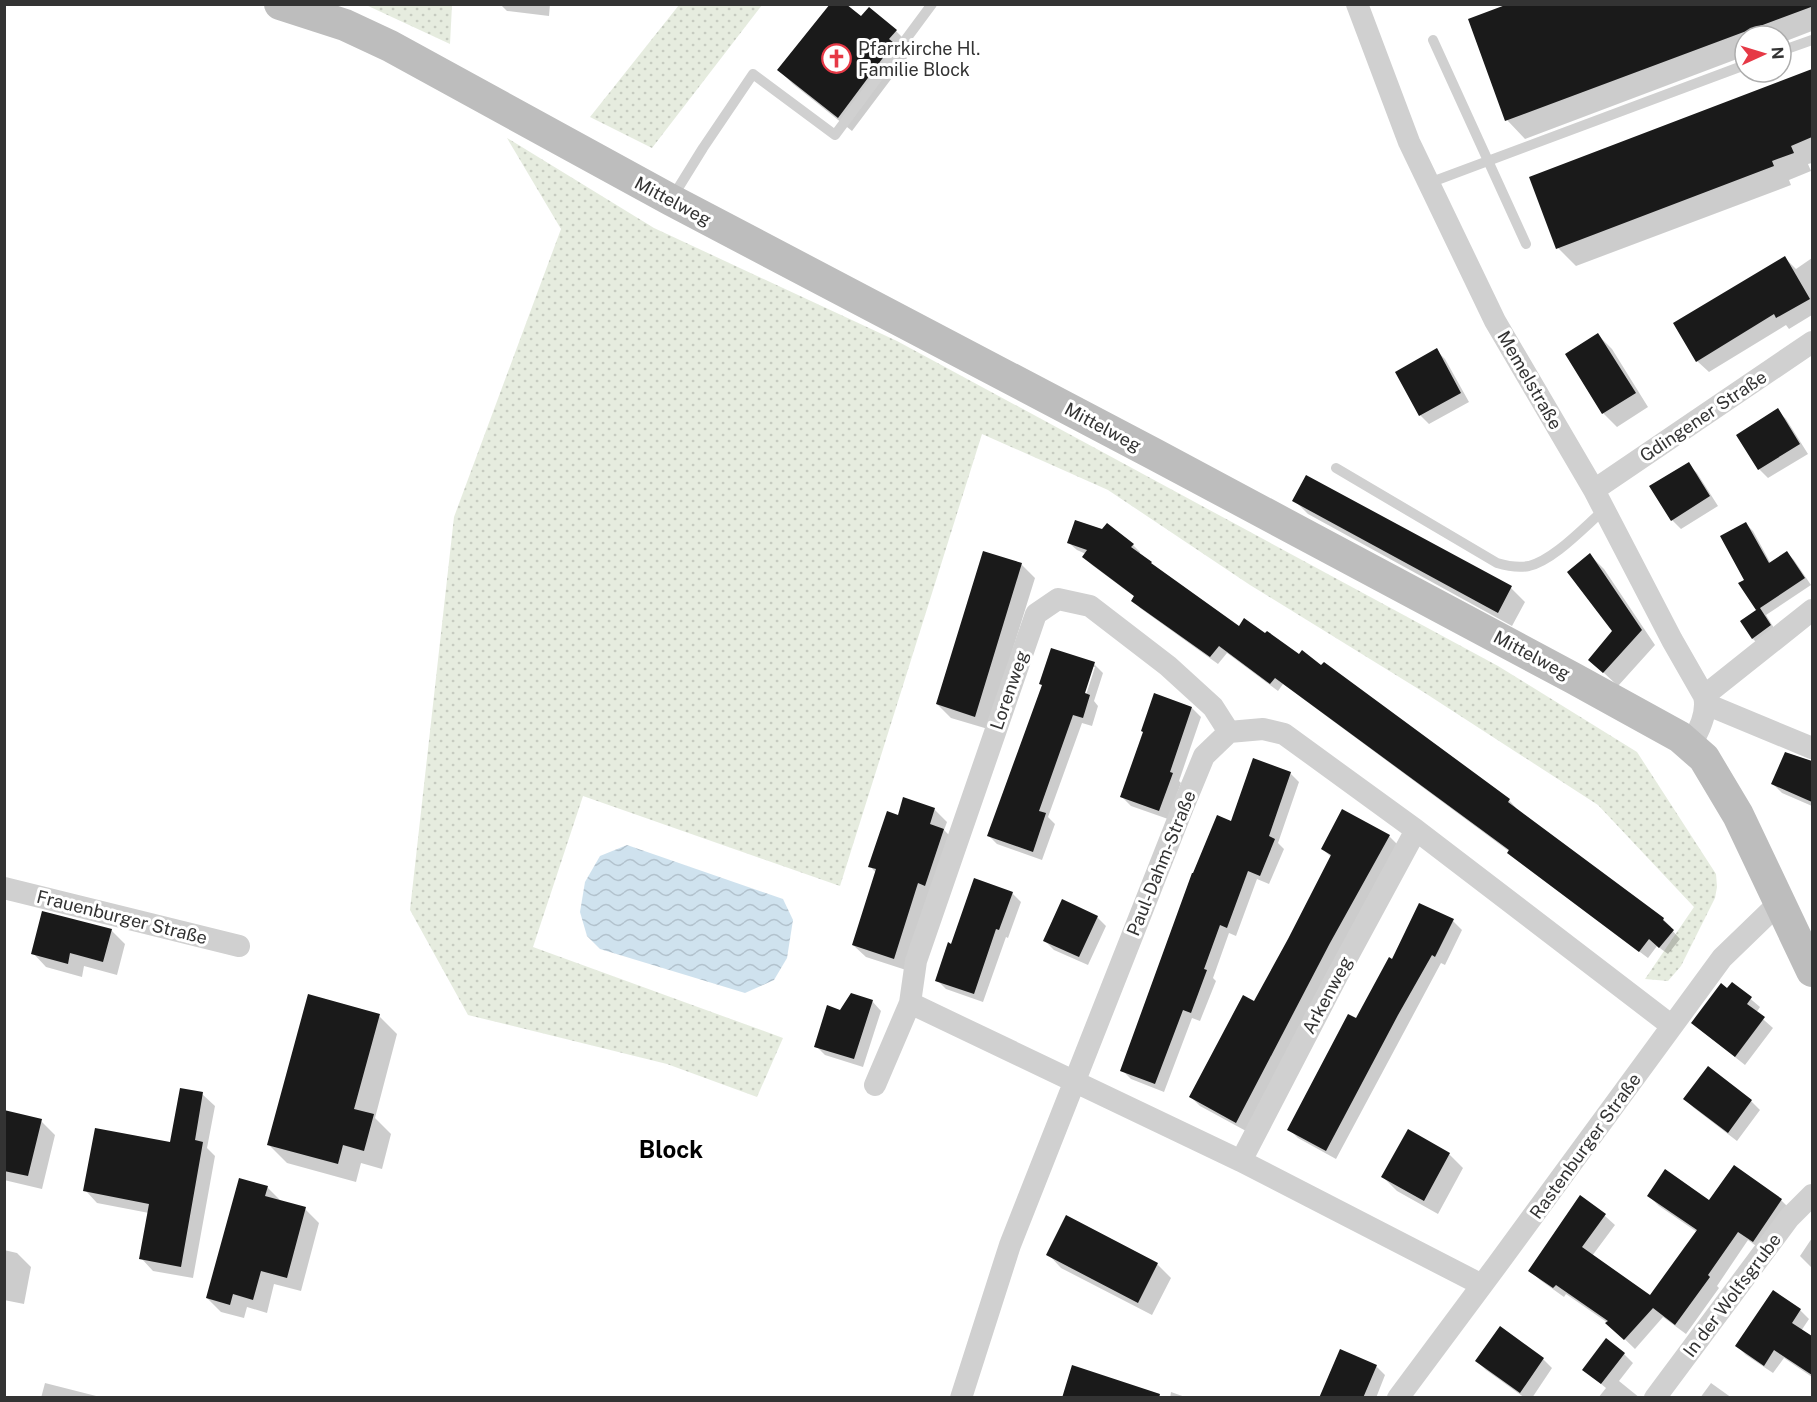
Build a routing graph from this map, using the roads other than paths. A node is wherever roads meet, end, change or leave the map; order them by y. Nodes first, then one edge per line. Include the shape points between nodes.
1 (280, 4) edge
2 (932, 4) edge
3 (1357, 4) edge
4 (1433, 40) dead end
5 (1812, 40) edge
6 (1793, 47) edge
7 (1733, 69) edge
8 (1487, 161) junction
9 (1429, 183) junction
10 (671, 200) junction
11 (1526, 244) dead end
12 (1812, 342) edge
13 (1336, 468) dead end
14 (1599, 500) junction
15 (1812, 610) edge
16 (1705, 700) junction
17 (1229, 732) junction
18 (1690, 745) junction
19 (1812, 748) edge
20 (1416, 830) junction
21 (4, 888) edge
22 (1780, 903) junction
23 (239, 945) dead end
24 (1812, 971) edge
25 (910, 1003) junction
26 (1672, 1026) junction
27 (1074, 1081) junction
28 (875, 1085) dead end
29 (1241, 1161) junction
30 (1812, 1195) edge
31 (1482, 1285) junction
32 (961, 1398) edge
33 (1398, 1398) edge
34 (1655, 1398) edge

1 - 10 main road, Mittelweg via 345,25 390,46
2 - 10 lane via 835,135 753,74
3 - 9 street, Memelstraße via 1409,142
4 - 8 lane
5 - 6 lane
7 - 8 lane
8 - 9 lane
8 - 11 lane
9 - 14 street, Memelstraße via 1495,321
10 - 18 main road, Mittelweg via 1573,678
12 - 14 street, Gdingener Straße
13 - 14 lane via 1512,567 1527,566 1552,556
14 - 16 street, Memelstraße
15 - 16 street
16 - 18 street
16 - 19 street
17 - 20 street via 1263,729 1284,734
17 - 25 street, Lorenweg via 1213,707 1168,666 1090,606 1058,599 1036,614 916,961
17 - 27 street, Paul-Dahm-Straße via 1204,756
18 - 22 main road, Mittelweg via 1704,758 1738,815
20 - 26 street
20 - 29 street, Arkenweg
21 - 23 street, Frauenburger Straße
22 - 24 main road, Mittelweg
22 - 26 street, Rastenburger Straße via 1722,958
25 - 27 street
25 - 28 street, Lorenweg
26 - 31 street, Rastenburger Straße
27 - 29 street
27 - 32 street, Paul-Dahm-Straße via 1010,1245
29 - 31 street
30 - 34 street, In der Wolfsgrube via 1789,1218
31 - 33 street, Rastenburger Straße

